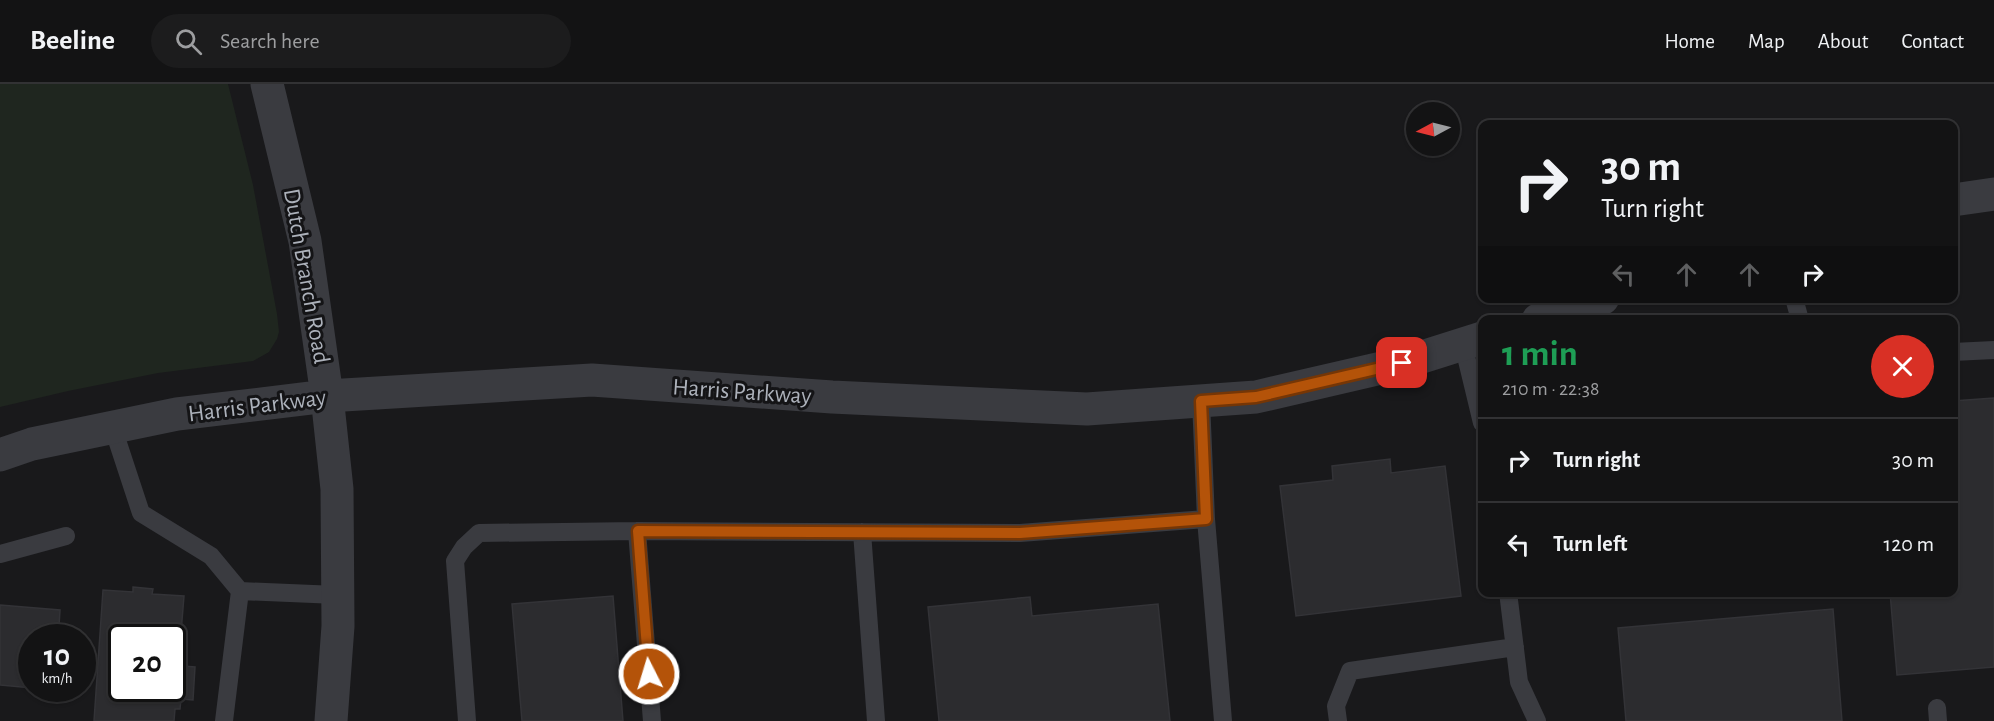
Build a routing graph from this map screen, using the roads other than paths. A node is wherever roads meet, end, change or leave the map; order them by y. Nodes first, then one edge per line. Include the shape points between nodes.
1 (267, 84) edge
2 (1994, 194) edge
3 (1958, 199) edge
4 (1588, 303) edge
5 (1553, 315) edge
6 (1473, 341) edge
7 (1994, 350) edge
8 (1958, 352) edge
9 (1478, 387) edge
10 (327, 396) junction
11 (1201, 401) junction
12 (113, 428) junction
13 (0, 455) edge
14 (1206, 519) junction
15 (638, 531) junction
16 (862, 532) junction
17 (66, 536) dead end
18 (0, 554) edge
19 (240, 591) junction
20 (338, 595) junction
21 (1509, 597) edge
22 (1515, 647) junction
23 (224, 721) edge
24 (331, 721) edge
25 (467, 721) edge
26 (652, 721) edge
27 (876, 721) edge
28 (1222, 721) edge
29 (1338, 721) edge
30 (1537, 721) edge

1 - 10 street, Dutch Branch Road via 305,241
2 - 3 street
4 - 5 street
6 - 9 lane
6 - 11 street, Harris Parkway via 1402,363 1256,397
7 - 8 lane
10 - 11 street, Harris Parkway via 592,380 1087,409
10 - 12 street, Harris Parkway via 177,414
10 - 20 street, Dutch Branch Road via 337,489
11 - 14 lane
12 - 13 street, Harris Parkway via 32,444
12 - 19 lane via 141,513 211,556
14 - 16 lane via 1020,533
14 - 28 lane
15 - 16 lane
15 - 25 lane via 479,533 464,547 455,561
15 - 26 lane
16 - 27 lane
17 - 18 lane
19 - 20 lane
19 - 23 lane
20 - 24 street, Dutch Branch Road
21 - 22 lane
22 - 29 lane via 1350,671 1336,706
22 - 30 lane via 1519,682

